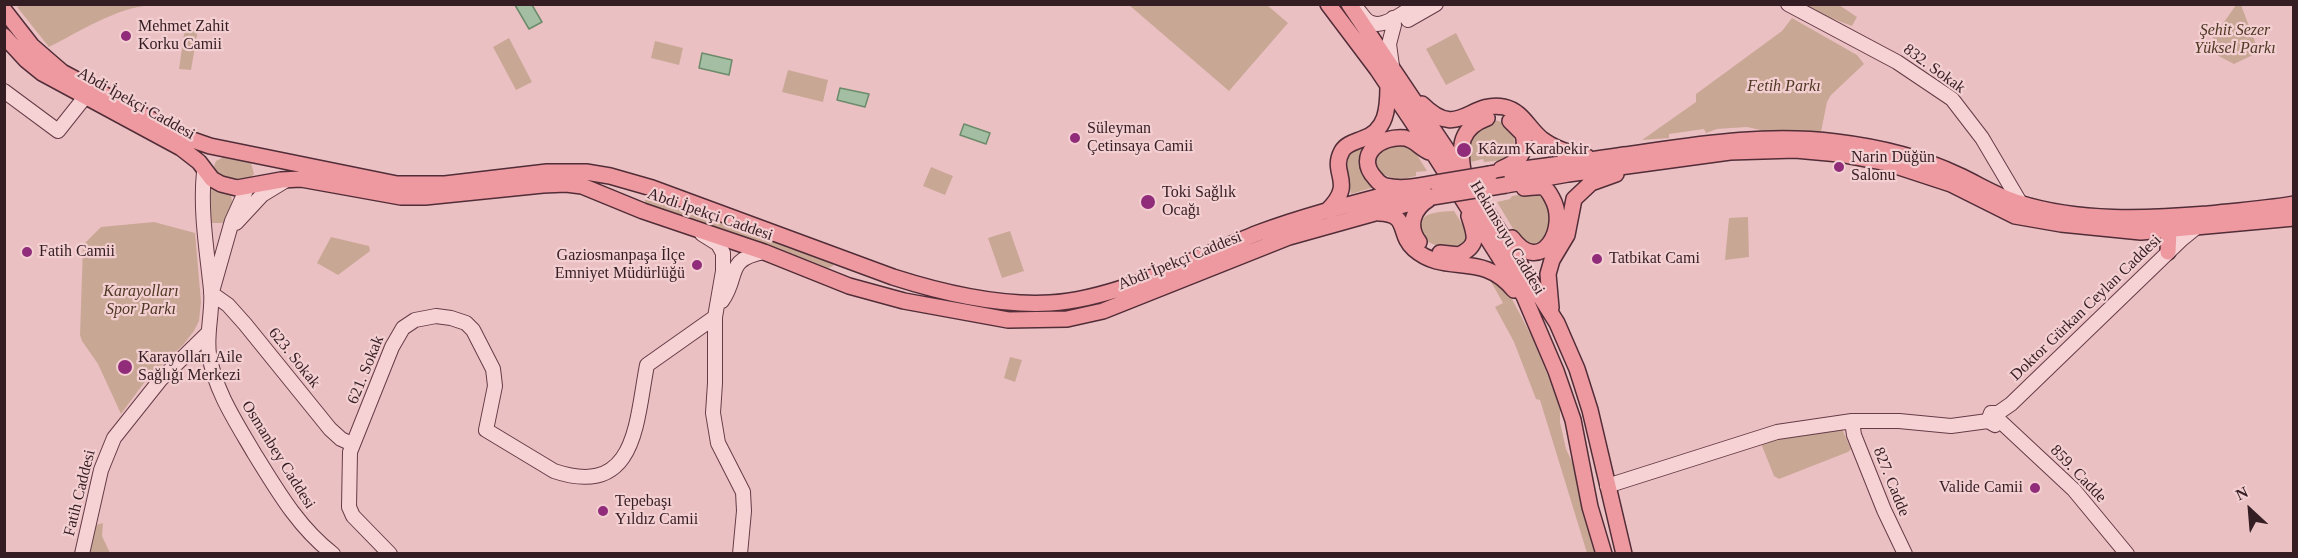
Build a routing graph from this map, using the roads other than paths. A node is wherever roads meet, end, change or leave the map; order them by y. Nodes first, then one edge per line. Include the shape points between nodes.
1 (1328, 4) edge
2 (1349, 4) edge
3 (1417, 4) edge
4 (1436, 4) edge
5 (1788, 5) edge
6 (8, 14) edge
7 (1393, 23) junction
8 (4, 36) edge
9 (1392, 66) junction
10 (1388, 85) junction
11 (4, 91) edge
12 (85, 97) junction
13 (1412, 97) junction
14 (1837, 148) junction
15 (223, 149) junction
16 (1434, 154) junction
17 (252, 156) junction
18 (1596, 159) junction
19 (1639, 164) junction
20 (204, 172) junction
21 (1463, 174) junction
22 (1490, 174) junction
23 (290, 178) junction
24 (1506, 185) junction
25 (1416, 187) junction
26 (247, 188) junction
27 (1434, 190) junction
28 (669, 195) junction
29 (2021, 204) junction
30 (2294, 204) edge
31 (1467, 205) junction
32 (1486, 210) junction
33 (1327, 211) junction
34 (643, 212) junction
35 (1376, 213) junction
36 (2294, 218) edge
37 (2198, 226) junction
38 (695, 228) junction
39 (2169, 230) junction
40 (230, 231) junction
41 (764, 252) junction
42 (2168, 252) junction
43 (834, 255) junction
44 (814, 272) junction
45 (211, 293) junction
46 (1527, 308) junction
47 (717, 311) junction
48 (1551, 311) junction
49 (208, 333) junction
50 (1996, 419) junction
51 (1852, 421) junction
52 (352, 444) junction
53 (1607, 486) junction
54 (374, 537) junction
55 (82, 554) edge
56 (333, 554) edge
57 (369, 554) edge
58 (390, 554) edge
59 (740, 554) edge
60 (1604, 554) edge
61 (1624, 554) edge
62 (1905, 554) edge
63 (2127, 554) edge

1 - 10 main road, Hekimsuyu Caddesi
2 - 7 main road via 1373,24
2 - 9 main road, Hekimsuyu Caddesi
3 - 7 main road
4 - 7 main road
5 - 29 main road, 832. Sokak via 1898,62 1952,99 1982,138
6 - 15 main road, Abdi İpekçi Caddesi via 32,46 62,72 184,137
7 - 9 main road via 1389,44
8 - 12 main road, Abdi İpekçi Caddesi via 33,66
9 - 13 main road, Hekimsuyu Caddesi
10 - 16 main road, Hekimsuyu Caddesi
10 - 33 main road via 1386,117 1380,126 1372,135 1343,149 1339,162 1342,188
11 - 12 main road via 58,131
12 - 20 main road, Abdi İpekçi Caddesi via 181,148
13 - 18 main road via 1434,115 1448,120 1462,119 1484,109 1505,108 1520,115 1552,146
13 - 21 main road, Hekimsuyu Caddesi
14 - 18 main road via 1772,138
14 - 19 main road via 1730,152
14 - 29 main road via 1894,153 1928,163
14 - 39 main road via 1929,176 2015,216 2094,228
15 - 17 main road, Abdi İpekçi Caddesi
15 - 20 main road via 212,156
16 - 25 main road via 1403,138 1383,141 1368,152 1368,167 1379,183
16 - 31 main road, Hekimsuyu Caddesi
17 - 26 main road via 260,168 255,182
17 - 28 main road, Abdi İpekçi Caddesi via 397,184 445,184 547,172 586,172 630,181
18 - 22 main road
19 - 24 main road
19 - 48 main road via 1591,183 1574,199 1567,235 1548,274
20 - 26 main road, Abdi İpekçi Caddesi via 220,184
20 - 45 main road, Osmanbey Caddesi
21 - 22 main road via 1461,150 1470,126 1485,118 1501,117 1519,129 1524,150 1513,164
21 - 32 main road, Hekimsuyu Caddesi
22 - 27 main road, bridge
23 - 26 main road, Abdi İpekçi Caddesi
23 - 34 main road, Abdi İpekçi Caddesi via 401,197 573,184
23 - 40 main road via 253,202
24 - 27 main road, bridge
24 - 32 main road via 1542,187 1551,194 1558,221 1552,242 1542,251 1528,252
25 - 27 main road
25 - 33 main road, Abdi İpekçi Caddesi
26 - 40 main road, Osmanbey Caddesi
27 - 31 main road via 1418,210 1413,228 1419,242 1444,255 1459,255 1473,242
27 - 35 main road, Abdi İpekçi Caddesi
28 - 34 main road via 642,194 639,203
28 - 43 main road, Abdi İpekçi Caddesi
29 - 30 main road via 2133,218
31 - 46 main road, Hekimsuyu Caddesi via 1524,296
32 - 48 main road, Hekimsuyu Caddesi
33 - 43 main road, Abdi İpekçi Caddesi via 1258,233 1151,277 1099,294 1050,303 994,300 933,288
34 - 38 main road, Abdi İpekçi Caddesi
35 - 44 main road, Abdi İpekçi Caddesi via 1289,237 1103,311 1067,319 1008,320 948,310 849,286
35 - 46 main road via 1389,213 1399,219 1410,245 1424,256 1492,272 1510,285
36 - 37 main road
37 - 39 main road
37 - 42 main road, Doktor Gürkan Ceylan Caddesi
38 - 41 main road, Abdi İpekçi Caddesi
38 - 47 main road via 718,244 723,253
39 - 42 main road
40 - 45 main road, Osmanbey Caddesi
41 - 44 main road, Abdi İpekçi Caddesi
41 - 47 main road via 739,262
42 - 50 main road, Doktor Gürkan Ceylan Caddesi
43 - 44 main road via 840,261 837,273
45 - 49 main road, Osmanbey Caddesi
45 - 52 main road, 623. Sokak via 245,324 330,429
46 - 60 main road, Hekimsuyu Caddesi via 1547,347 1573,420 1590,507
47 - 52 main road, 621. Sokak via 647,365 632,443 606,472 592,477 554,471 486,430 495,386 493,369 466,323 436,316 416,320 398,335
47 - 59 main road via 714,428 743,492
48 - 53 main road, Hekimsuyu Caddesi via 1577,369
49 - 55 main road, Fatih Caddesi via 161,379 107,450
49 - 56 main road, Osmanbey Caddesi via 212,369 233,418 286,504
50 - 51 main road via 1951,426
50 - 63 main road, 859. Cadde via 2074,490
51 - 53 main road via 1777,432
51 - 62 main road, 827. Cadde via 1854,435
52 - 54 main road, 621. Sokak via 349,507
53 - 61 main road, Hekimsuyu Caddesi
54 - 57 main road via 375,546
54 - 58 main road, 621. Sokak

